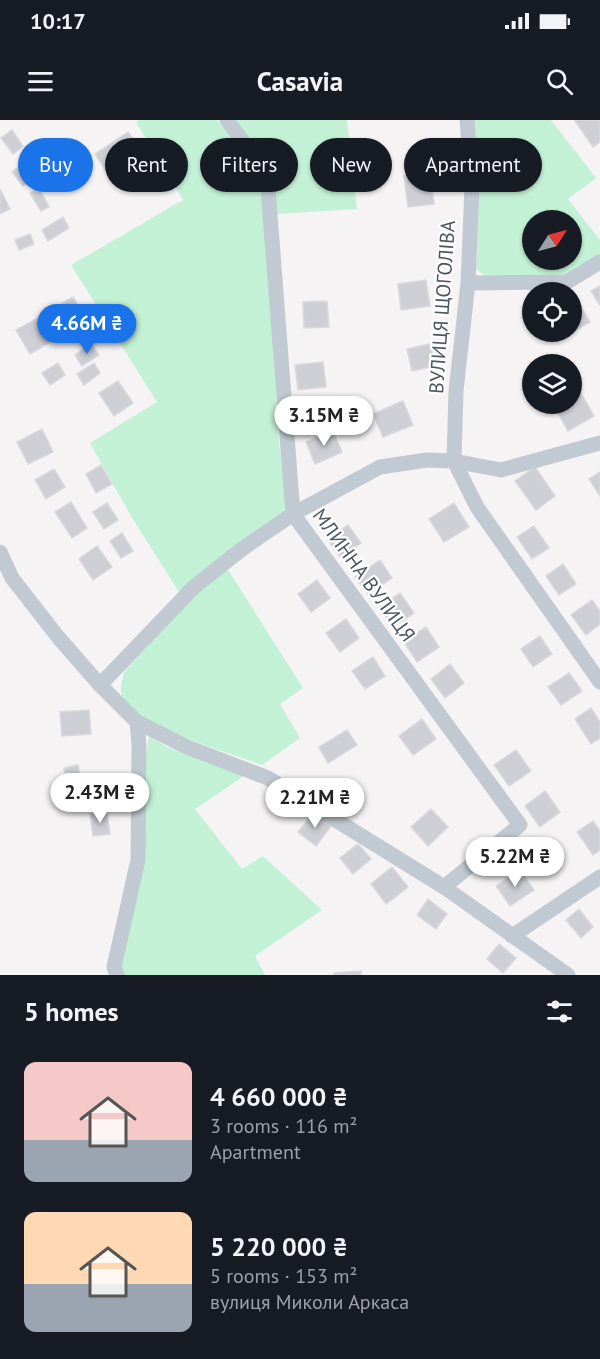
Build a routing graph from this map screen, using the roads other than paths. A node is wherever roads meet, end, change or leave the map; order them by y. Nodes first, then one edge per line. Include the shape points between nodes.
1 (227, 120) edge
2 (467, 120) edge
3 (600, 262) edge
4 (468, 283) junction
5 (600, 443) edge
6 (454, 461) junction
7 (293, 514) junction
8 (0, 552) edge
9 (600, 682) edge
10 (100, 685) junction
11 (136, 722) junction
12 (600, 877) edge
13 (444, 887) junction
14 (512, 936) junction
15 (117, 975) edge
16 (568, 975) edge

1 - 7 street, МЛИННА ВУЛИЦЯ via 267,175
2 - 4 street, ВУЛИЦЯ ЩОГОЛІВА via 472,186
3 - 4 street via 567,282
4 - 6 street, ВУЛИЦЯ ЩОГОЛІВА via 456,391
5 - 6 street via 501,470
6 - 7 street via 427,460 380,467
6 - 9 street via 477,507
7 - 10 street via 194,587
7 - 13 street, МЛИННА ВУЛИЦЯ via 520,825
8 - 10 street via 12,578
10 - 11 street
11 - 13 street via 187,747 268,778
11 - 15 street via 138,860 114,967
12 - 14 street
13 - 14 street
14 - 16 street

